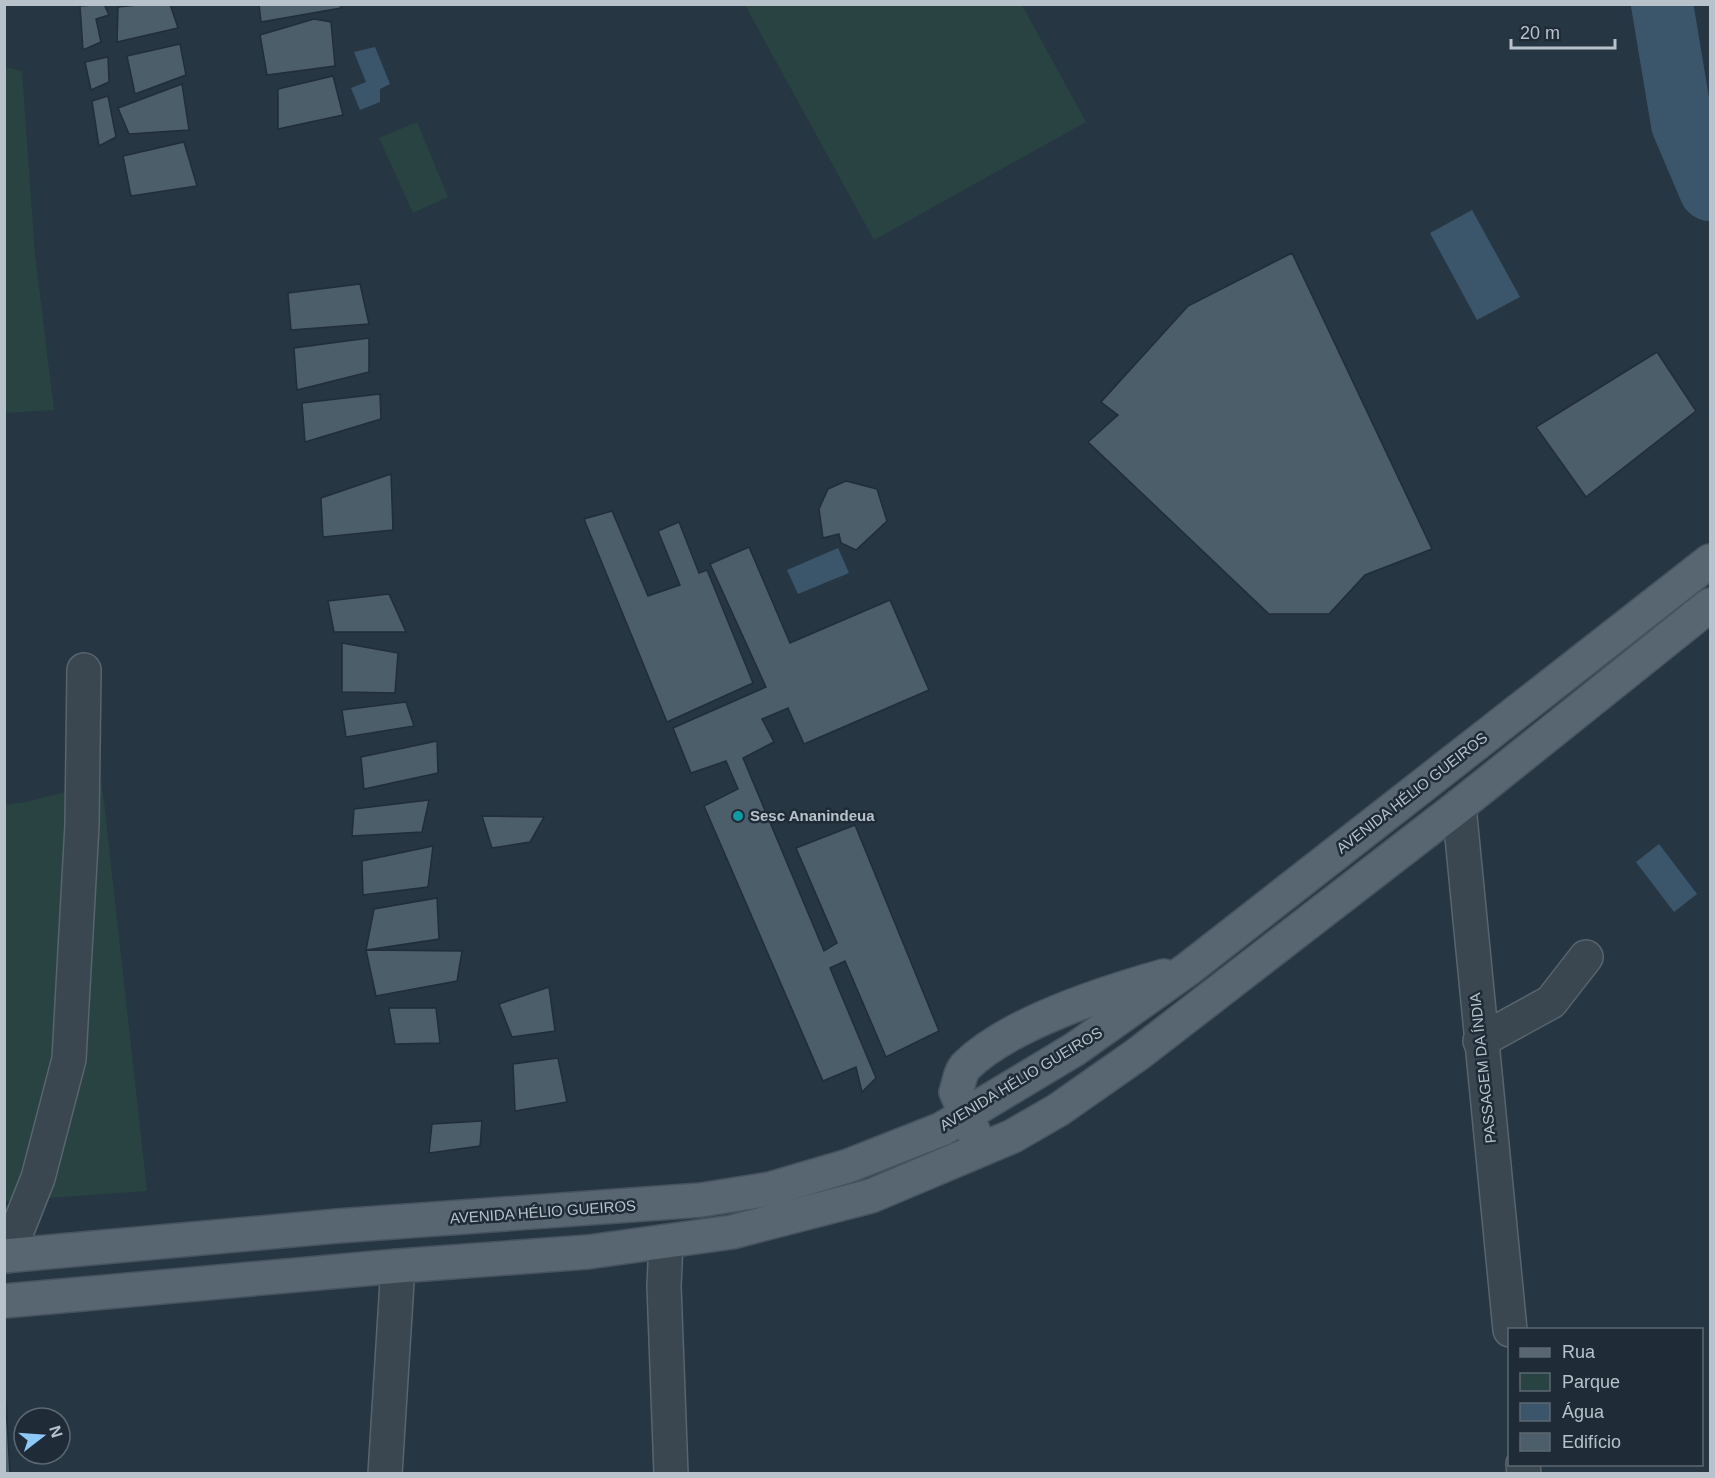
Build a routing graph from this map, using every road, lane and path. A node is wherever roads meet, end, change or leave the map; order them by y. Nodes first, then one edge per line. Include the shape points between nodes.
1 (1710, 561) edge
2 (1710, 605) edge
3 (84, 670) dead end
4 (1459, 807) junction
5 (1586, 957) dead end
6 (1188, 969) junction
7 (1480, 1041) junction
8 (967, 1115) junction
9 (981, 1150) junction
10 (666, 1242) junction
11 (6, 1256) edge
12 (398, 1266) junction
13 (4, 1301) edge
14 (1510, 1328) edge
15 (386, 1473) edge
16 (671, 1473) edge

1 - 6 main road, AVENIDA HÉLIO GUEIROS
2 - 4 main road
3 - 11 street via 82,825 69,1059 38,1178
4 - 7 street, PASSAGEM DA ÍNDIA
4 - 9 main road via 1138,1054 1058,1110
5 - 7 street via 1551,1002
6 - 8 main road, AVENIDA HÉLIO GUEIROS via 1075,1049
6 - 8 main road via 1085,1000 987,1049 964,1068 956,1092
7 - 14 street, PASSAGEM DA ÍNDIA
8 - 9 main road
8 - 11 main road, AVENIDA HÉLIO GUEIROS via 942,1129 848,1166 770,1189 700,1200 338,1226
9 - 10 main road via 871,1196 732,1232
10 - 12 main road via 588,1252
10 - 16 street
12 - 13 main road
12 - 15 street

